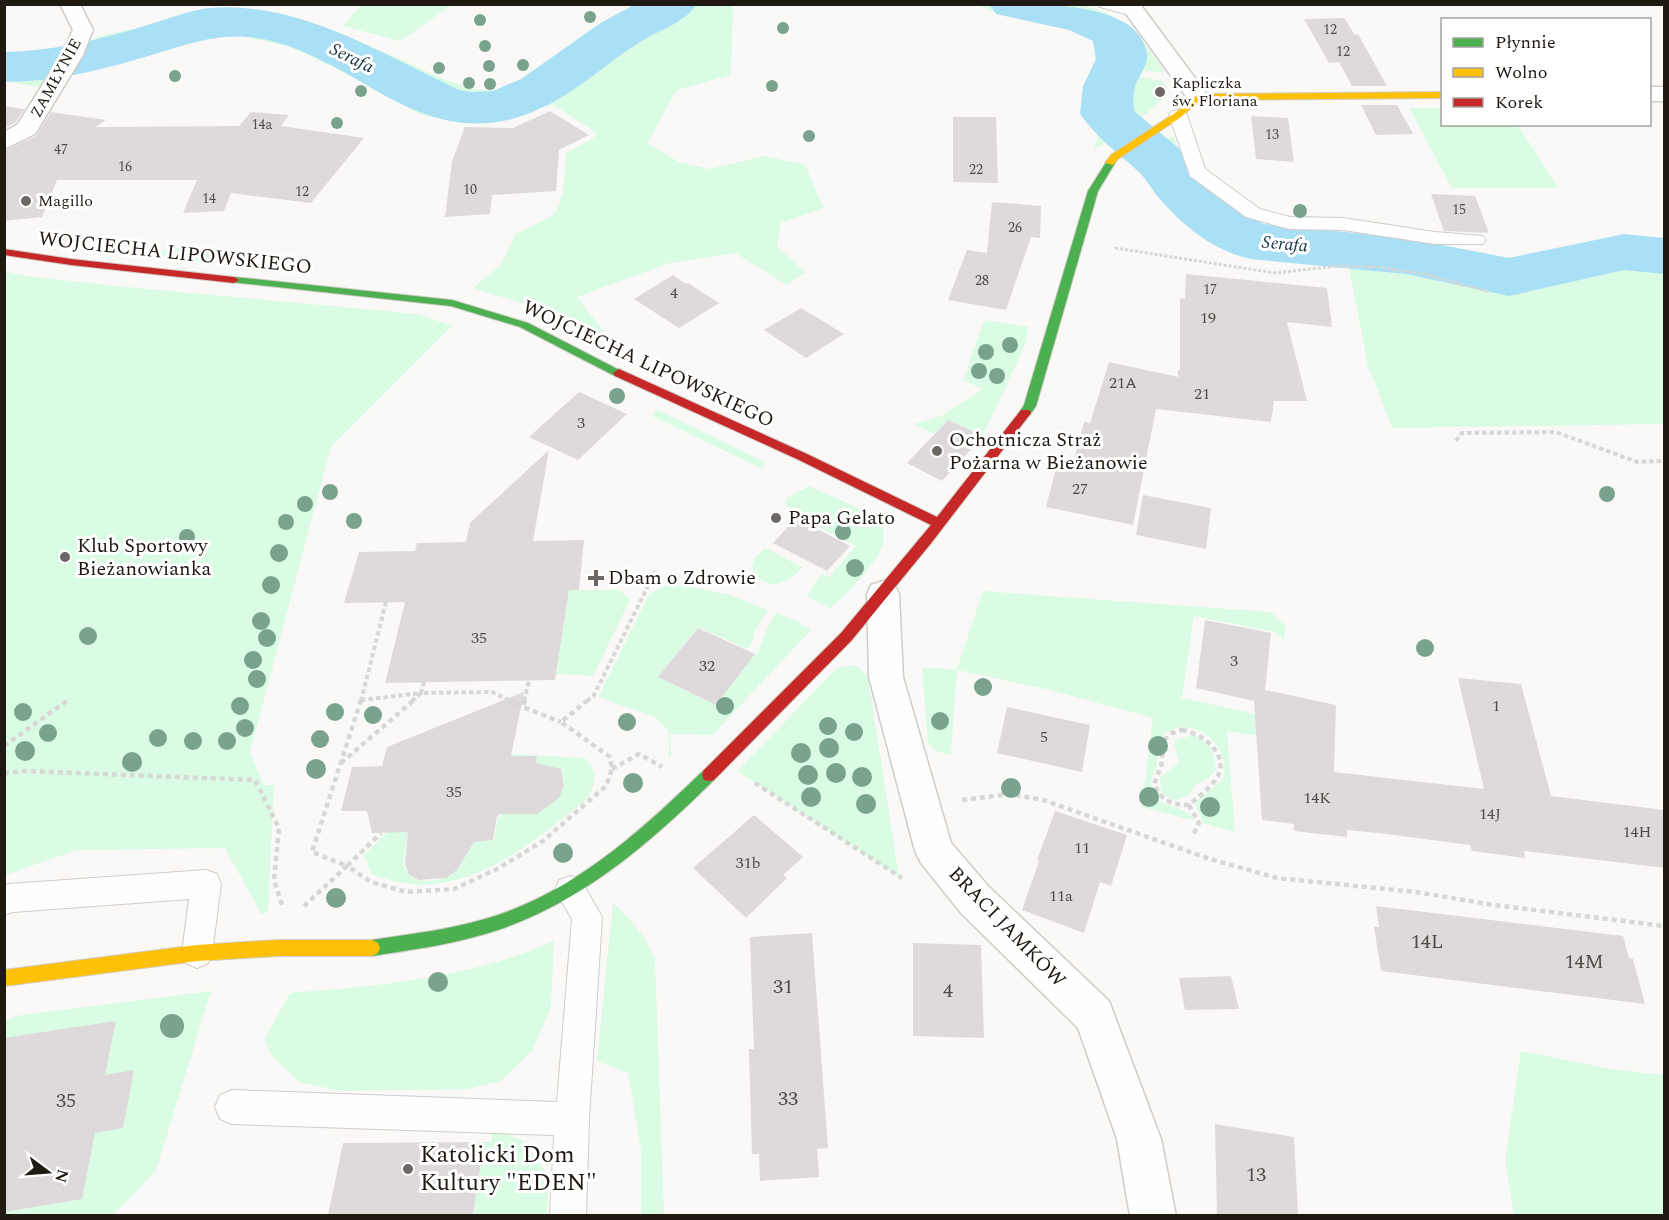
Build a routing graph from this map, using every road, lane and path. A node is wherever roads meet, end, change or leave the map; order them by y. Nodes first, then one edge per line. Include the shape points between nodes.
1 (70, 4) edge
2 (1106, 4) edge
3 (1131, 8) edge
4 (1441, 95) edge
5 (1198, 97) junction
6 (1178, 115) junction
7 (4, 142) edge
8 (1476, 240) dead end
9 (1114, 248) dead end
10 (4, 252) edge
11 (1490, 292) dead end
12 (1456, 441) dead end
13 (1665, 461) edge
14 (939, 523) junction
15 (656, 570) dead end
16 (883, 594) junction
17 (386, 602) dead end
18 (529, 681) dead end
19 (424, 682) dead end
20 (421, 693) junction
21 (361, 699) junction
22 (68, 700) dead end
23 (523, 707) junction
24 (561, 722) junction
25 (4, 746) edge
26 (340, 763) junction
27 (612, 769) junction
28 (668, 772) dead end
29 (4, 773) edge
30 (758, 784) dead end
31 (960, 800) dead end
32 (1189, 805) junction
33 (381, 833) dead end
34 (1192, 837) dead end
35 (855, 848) dead end
36 (347, 866) junction
37 (570, 890) junction
38 (4, 901) edge
39 (303, 906) dead end
40 (284, 913) dead end
41 (1665, 926) edge
42 (197, 953) junction
43 (4, 978) edge
44 (232, 1107) dead end
45 (572, 1119) junction
46 (568, 1215) edge
47 (1153, 1215) edge

1 - 7 street, ZAMŁYNIE via 83,30 27,129
2 - 3 lane
3 - 5 street
4 - 5 street
5 - 6 street
6 - 8 lane via 1197,172 1252,213 1289,223 1343,224
6 - 14 street via 1114,157 1093,191 1030,406
9 - 11 path via 1275,273 1337,266 1377,267 1424,274
10 - 14 street, WOJCIECHA LIPOWSKIEGO via 452,303 524,325
12 - 13 path via 1462,433 1556,432 1637,462
14 - 16 street
15 - 24 path via 594,695
16 - 37 street via 846,637 670,814 623,854
16 - 47 street, BRACI JAMKÓW via 886,677 934,851 975,900 1094,1015 1139,1139
17 - 21 path
18 - 23 path
19 - 20 path
20 - 21 path
20 - 23 path via 492,692
20 - 26 path
21 - 26 path
22 - 25 path
23 - 24 path
24 - 27 path via 610,757
26 - 36 path via 312,852
27 - 28 path via 639,754
27 - 36 path via 606,786 543,841 454,889 406,892 371,882
29 - 40 path via 255,780 279,828 274,880
30 - 35 path
31 - 41 path via 1011,794 1043,800 1210,860 1277,878 1416,892
32 - 32 path via 1216,780 1220,769 1216,747 1202,736 1185,731 1164,740 1161,768 1154,784 1168,803
32 - 34 path via 1199,823
33 - 36 path
36 - 39 path
37 - 42 street via 500,922 444,936 371,948
37 - 45 lane via 587,917
38 - 42 lane via 206,884
42 - 43 street
44 - 45 lane
45 - 46 lane

